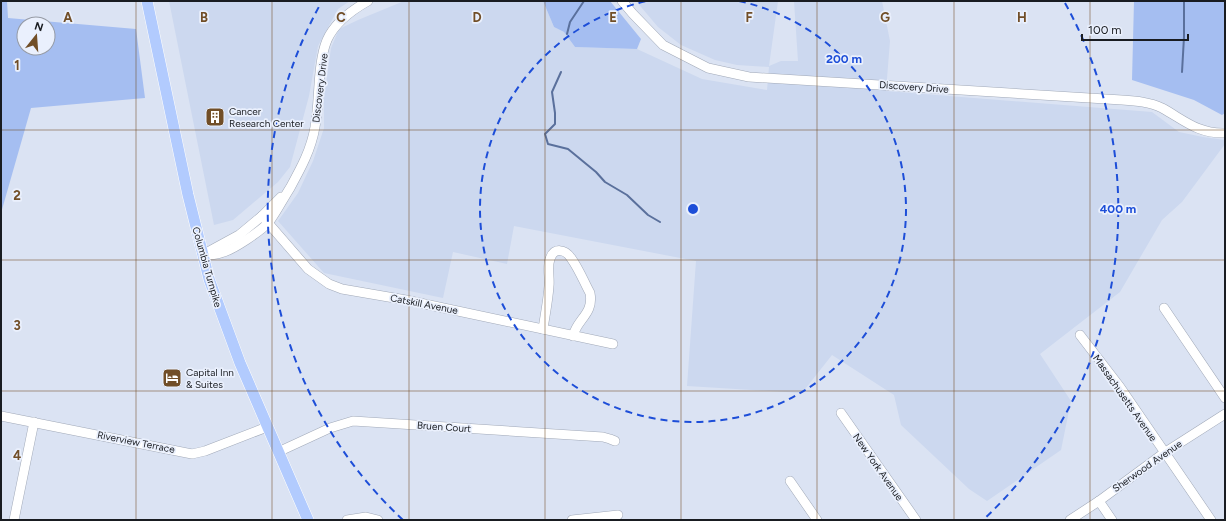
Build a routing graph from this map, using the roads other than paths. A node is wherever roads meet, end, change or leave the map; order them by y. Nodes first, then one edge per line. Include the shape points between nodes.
1 (147, 1) edge
2 (368, 1) edge
3 (622, 1) edge
4 (1225, 133) edge
5 (265, 219) junction
6 (203, 255) junction
7 (1164, 308) dead end
8 (543, 329) junction
9 (1080, 335) dead end
10 (573, 336) junction
11 (613, 344) dead end
12 (1225, 398) edge
13 (840, 413) dead end
14 (1225, 414) edge
15 (1, 416) edge
16 (34, 422) junction
17 (267, 427) junction
18 (615, 441) dead end
19 (278, 452) junction
20 (1164, 453) junction
21 (790, 481) dead end
22 (1099, 501) junction
23 (618, 514) dead end
24 (14, 520) edge
25 (308, 520) edge
26 (347, 520) edge
27 (378, 520) edge
28 (572, 520) edge
29 (817, 520) edge
30 (916, 520) edge
31 (1070, 520) edge
32 (1112, 520) edge
33 (1211, 520) edge

1 - 6 main road, Columbia Turnpike
2 - 5 street, Discovery Drive via 353,9 335,26 327,39 317,115 309,150 278,209
3 - 4 street, Discovery Drive via 663,45 708,68 748,77 1148,103 1193,127
5 - 6 street, Discovery Drive via 238,245 221,253
5 - 8 street, Catskill Avenue via 308,269 329,284 342,289
6 - 17 main road, Columbia Turnpike via 216,301
7 - 12 street
8 - 10 street, Catskill Avenue
8 - 10 street via 550,285 549,262 552,254 562,250 571,257 591,299 588,312
9 - 20 street, Massachusetts Avenue via 1120,387
10 - 11 street, Catskill Avenue
13 - 30 street, New York Avenue
14 - 20 street, Sherwood Avenue
15 - 16 street, Riverview Terrace
16 - 17 street, Riverview Terrace via 192,454
16 - 24 street
17 - 19 main road, Columbia Turnpike
18 - 19 street, Bruen Court via 603,437 353,421 330,428
19 - 25 main road, Columbia Turnpike
20 - 22 street, Sherwood Avenue
20 - 33 street, Massachusetts Avenue
21 - 29 street
22 - 31 street, Sherwood Avenue
22 - 32 street
23 - 28 street
26 - 27 street via 366,517

